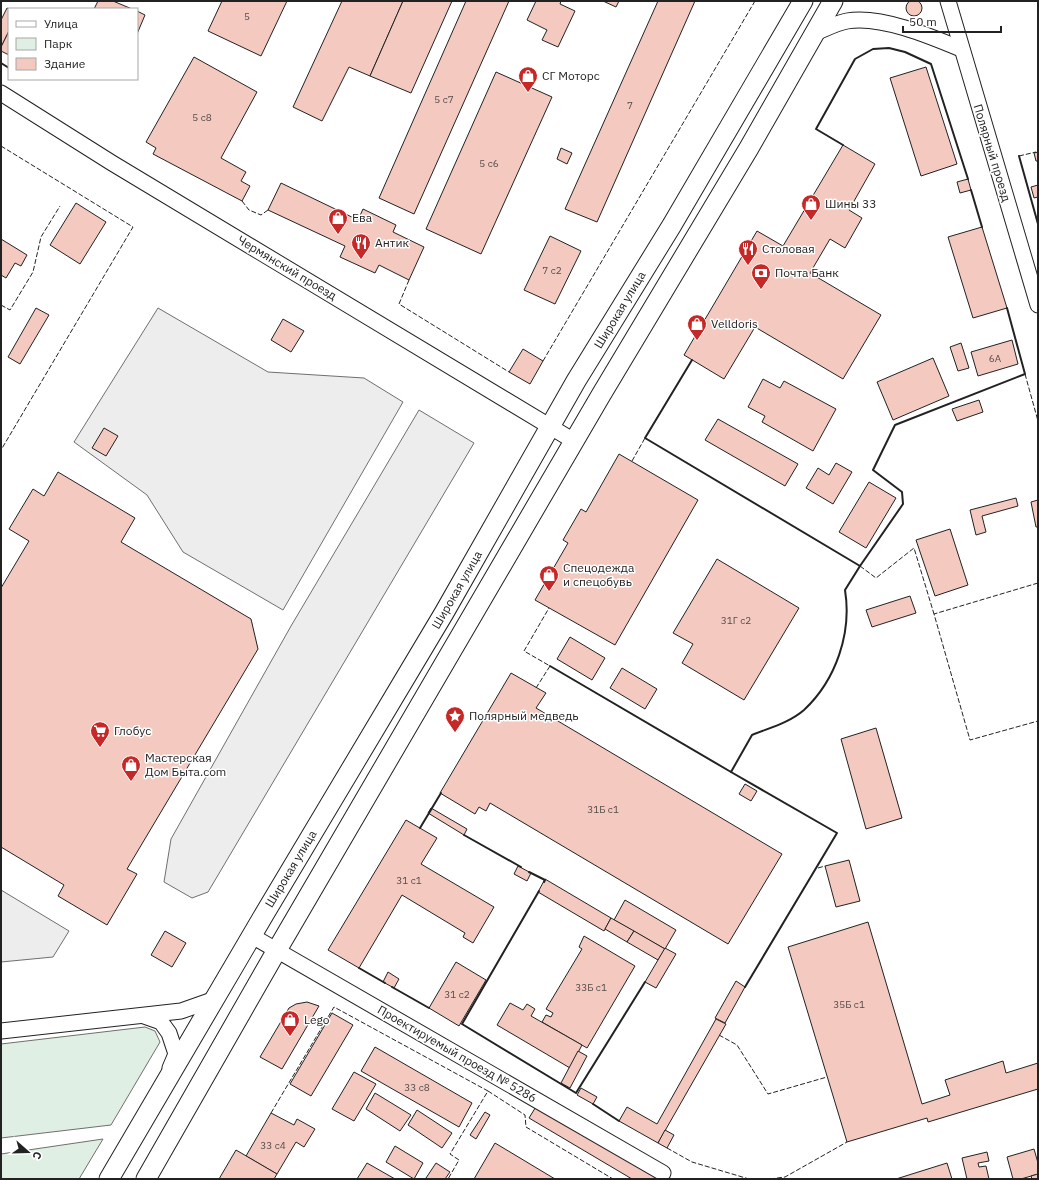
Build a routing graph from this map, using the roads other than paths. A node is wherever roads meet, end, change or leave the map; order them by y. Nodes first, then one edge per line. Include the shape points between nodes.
1 (803, 1) edge
2 (834, 1) edge
3 (948, 1) edge
4 (794, 18) junction
5 (815, 33) junction
6 (961, 49) junction
7 (1, 93) edge
8 (1038, 305) edge
9 (594, 353) junction
10 (621, 362) junction
11 (550, 426) junction
12 (574, 440) junction
13 (252, 936) junction
14 (277, 950) junction
15 (215, 999) junction
16 (144, 1016) junction
17 (1, 1031) edge
18 (161, 1089) junction
19 (662, 1173) dead end
20 (110, 1179) edge
21 (146, 1179) edge

1 - 4 main road, Широкая улица
2 - 5 main road
3 - 6 street, Полярный проезд
4 - 5 main road via 803,14 808,15 813,19
4 - 9 main road, Широкая улица
5 - 6 street via 845,21 863,19 890,24
5 - 10 main road
6 - 8 street, Полярный проезд
7 - 11 street, Чермянский проезд via 112,163
9 - 10 main road via 592,364 596,370 600,371
9 - 11 main road, Широкая улица
10 - 12 main road
11 - 12 street, Чермянский проезд
11 - 13 main road, Широкая улица via 452,600
12 - 14 main road
13 - 14 street, Проектируемый проезд № 5286
13 - 15 main road, Широкая улица
14 - 19 street, Проектируемый проезд № 5286
14 - 21 main road
15 - 16 street via 181,1012
15 - 18 main road, Широкая улица
16 - 17 street
16 - 18 street via 161,1022 169,1033 176,1054
18 - 20 main road, Широкая улица

